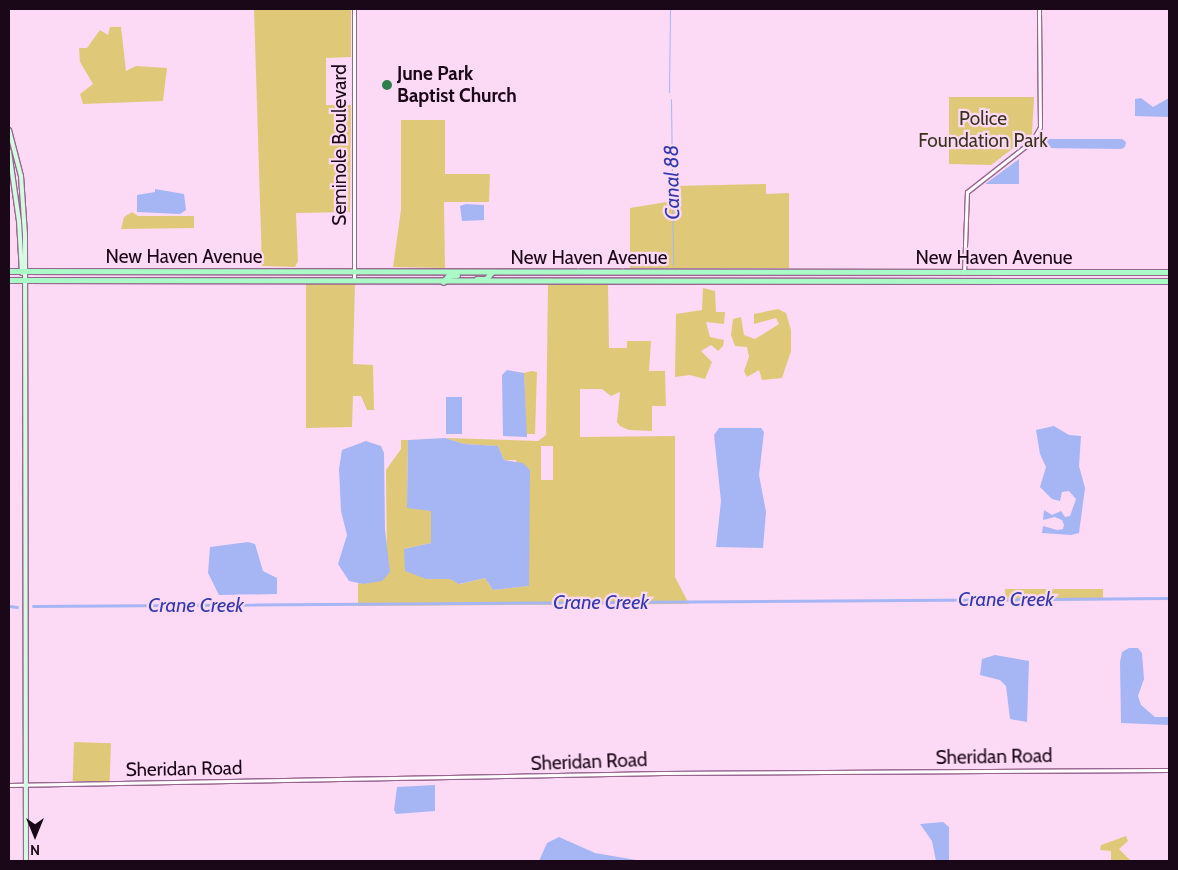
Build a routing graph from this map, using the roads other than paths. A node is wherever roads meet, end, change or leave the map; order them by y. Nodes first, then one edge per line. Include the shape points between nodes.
1 (354, 9) edge
2 (1040, 9) edge
3 (9, 130) edge
4 (9, 151) edge
5 (9, 271) edge
6 (23, 271) junction
7 (102, 271) junction
8 (115, 271) junction
9 (144, 272) junction
10 (159, 272) junction
11 (214, 272) junction
12 (229, 272) junction
13 (316, 272) junction
14 (354, 272) junction
15 (1110, 272) junction
16 (1131, 272) junction
17 (1169, 272) edge
18 (475, 273) junction
19 (491, 273) junction
20 (536, 273) junction
21 (834, 273) junction
22 (902, 273) junction
23 (936, 273) junction
24 (964, 273) junction
25 (990, 273) junction
26 (1044, 273) junction
27 (582, 274) junction
28 (698, 274) junction
29 (711, 274) junction
30 (789, 274) junction
31 (801, 274) junction
32 (9, 280) edge
33 (24, 280) junction
34 (89, 280) junction
35 (102, 280) junction
36 (136, 280) junction
37 (148, 281) junction
38 (202, 281) junction
39 (214, 281) junction
40 (304, 281) junction
41 (1096, 281) junction
42 (1115, 281) junction
43 (1168, 281) edge
44 (354, 282) junction
45 (443, 282) junction
46 (468, 282) junction
47 (521, 282) junction
48 (570, 282) junction
49 (776, 282) junction
50 (789, 282) junction
51 (830, 282) junction
52 (889, 282) junction
53 (925, 282) junction
54 (954, 282) junction
55 (976, 282) junction
56 (1043, 282) junction
57 (687, 283) junction
58 (699, 283) junction
59 (1169, 770) edge
60 (9, 785) edge
61 (26, 785) junction
62 (26, 861) edge

1 - 14 street, Seminole Boulevard
2 - 24 street via 1037,136 967,192
3 - 6 main road via 21,176
4 - 6 main road via 19,213
5 - 6 main road, New Haven Avenue
6 - 7 main road, New Haven Avenue
6 - 33 main road
7 - 8 main road, New Haven Avenue
7 - 34 main road
8 - 9 main road, New Haven Avenue
8 - 35 main road
9 - 10 main road, New Haven Avenue
9 - 36 main road
10 - 11 main road, New Haven Avenue
10 - 37 main road
11 - 12 main road, New Haven Avenue
11 - 38 main road
12 - 13 main road, New Haven Avenue
12 - 39 main road
13 - 14 main road, New Haven Avenue
13 - 40 main road
14 - 18 main road, New Haven Avenue
14 - 44 street, Seminole Boulevard
15 - 16 main road, New Haven Avenue
15 - 26 main road, New Haven Avenue
15 - 41 main road
16 - 17 main road, New Haven Avenue
16 - 42 main road
18 - 19 main road, New Haven Avenue
18 - 45 main road via 448,276
19 - 20 main road, New Haven Avenue
19 - 46 main road via 486,279
20 - 27 main road, New Haven Avenue
20 - 47 main road
21 - 22 main road, New Haven Avenue
21 - 31 main road, New Haven Avenue
21 - 51 main road
22 - 23 main road, New Haven Avenue
22 - 52 main road
23 - 24 main road, New Haven Avenue
23 - 53 main road
24 - 25 main road, New Haven Avenue
24 - 54 main road
25 - 26 main road, New Haven Avenue
25 - 55 main road via 980,276
26 - 56 main road
27 - 28 main road, New Haven Avenue
27 - 48 main road
28 - 29 main road, New Haven Avenue
28 - 57 main road
29 - 30 main road, New Haven Avenue
29 - 58 main road
30 - 31 main road, New Haven Avenue
30 - 49 main road
31 - 50 main road
32 - 33 main road, New Haven Avenue
33 - 34 main road, New Haven Avenue
33 - 61 main road
34 - 35 main road, New Haven Avenue
35 - 36 main road, New Haven Avenue
36 - 37 main road, New Haven Avenue
37 - 38 main road, New Haven Avenue
38 - 39 main road, New Haven Avenue
39 - 40 main road, New Haven Avenue
40 - 44 main road, New Haven Avenue
41 - 42 main road, New Haven Avenue
41 - 56 main road, New Haven Avenue
42 - 43 main road, New Haven Avenue
44 - 45 main road, New Haven Avenue
45 - 46 main road, New Haven Avenue
46 - 47 main road, New Haven Avenue
47 - 48 main road, New Haven Avenue
48 - 57 main road, New Haven Avenue
49 - 50 main road, New Haven Avenue
49 - 58 main road, New Haven Avenue
50 - 51 main road, New Haven Avenue
51 - 52 main road, New Haven Avenue
52 - 53 main road, New Haven Avenue
53 - 54 main road, New Haven Avenue
54 - 55 main road, New Haven Avenue
55 - 56 main road, New Haven Avenue
57 - 58 main road, New Haven Avenue
59 - 61 street, Sheridan Road via 672,773
60 - 61 street, Sheridan Road
61 - 62 main road

